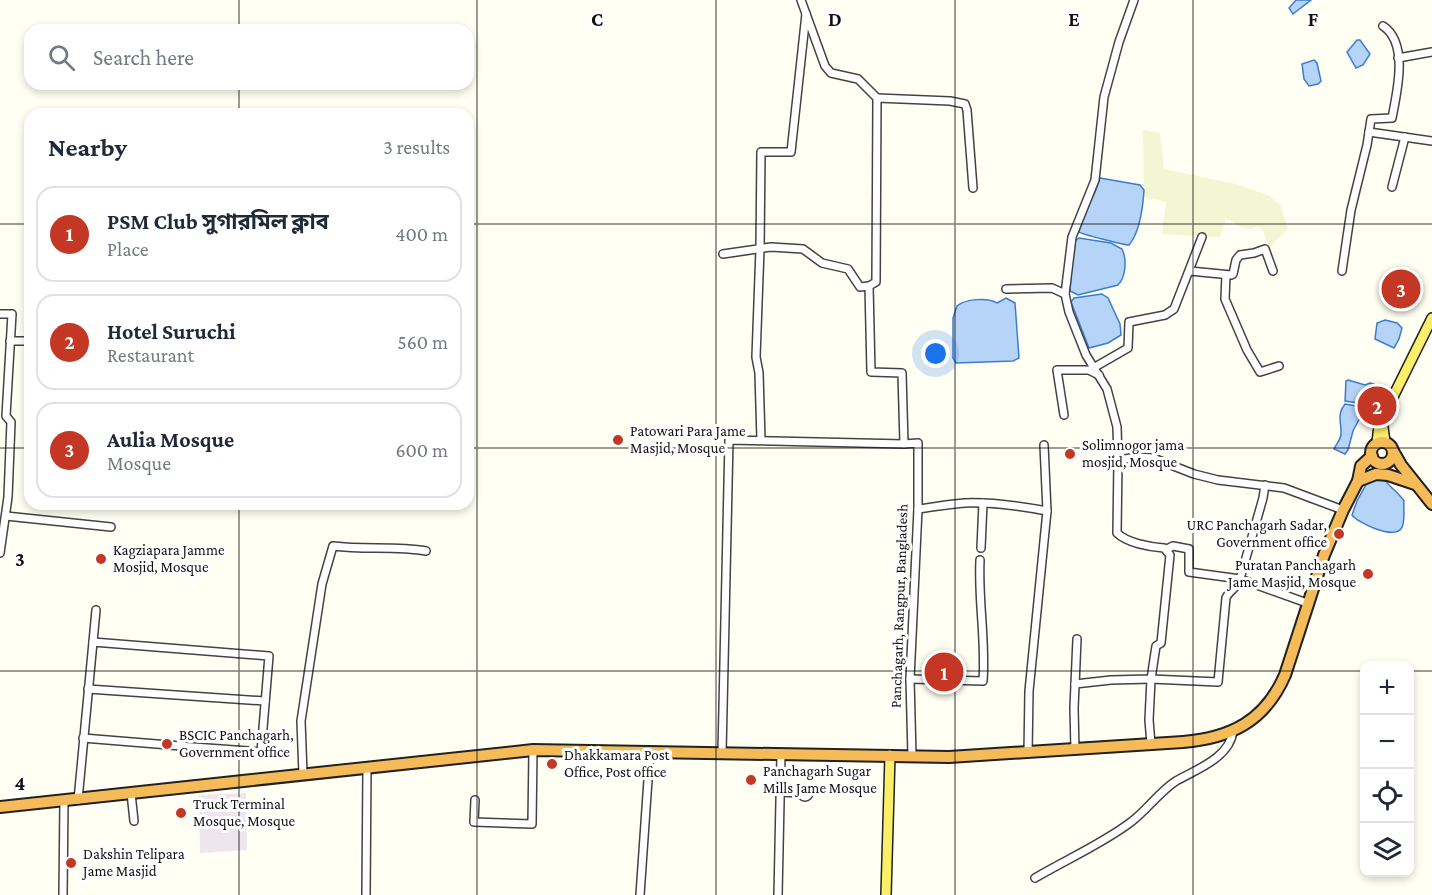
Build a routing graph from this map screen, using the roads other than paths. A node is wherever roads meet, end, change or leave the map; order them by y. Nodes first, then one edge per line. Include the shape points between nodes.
1 (801, 0) edge
2 (1134, 0) edge
3 (806, 14) junction
4 (1383, 26) dead end
5 (1432, 52) edge
6 (1398, 58) junction
7 (878, 98) junction
8 (1369, 132) junction
9 (1405, 137) junction
10 (1432, 141) edge
11 (1392, 187) dead end
12 (973, 188) dead end
13 (1202, 237) dead end
14 (760, 249) junction
15 (723, 254) dead end
16 (1190, 271) junction
17 (1273, 271) dead end
18 (1342, 271) dead end
19 (1226, 275) junction
20 (869, 286) junction
21 (1006, 290) dead end
22 (1065, 294) junction
23 (0, 314) edge
24 (1432, 318) edge
25 (10, 341) junction
26 (24, 341) edge
27 (1279, 366) dead end
28 (1095, 367) junction
29 (1099, 375) junction
30 (1064, 416) dead end
31 (761, 440) junction
32 (1381, 443) junction
33 (904, 444) junction
34 (1044, 445) dead end
35 (1393, 451) junction
36 (1368, 458) junction
37 (1118, 460) junction
38 (1388, 463) junction
39 (1401, 465) junction
40 (1362, 480) junction
41 (1265, 485) junction
42 (1416, 485) junction
43 (983, 503) junction
44 (1432, 504) edge
45 (918, 509) junction
46 (1343, 510) junction
47 (1047, 511) junction
48 (6, 516) junction
49 (111, 527) dead end
50 (981, 548) dead end
51 (1167, 549) junction
52 (426, 551) dead end
53 (0, 553) edge
54 (980, 561) dead end
55 (1240, 579) junction
56 (1307, 603) junction
57 (96, 610) dead end
58 (1077, 639) dead end
59 (93, 642) junction
60 (910, 679) junction
61 (1151, 679) junction
62 (1075, 684) junction
63 (88, 688) junction
64 (265, 701) junction
65 (1233, 732) junction
66 (83, 738) junction
67 (1151, 744) junction
68 (533, 750) junction
69 (1075, 750) junction
70 (650, 751) junction
71 (722, 753) junction
72 (1028, 753) junction
73 (781, 754) junction
74 (890, 755) junction
75 (912, 756) junction
76 (367, 767) junction
77 (303, 774) junction
78 (780, 792) junction
79 (131, 793) junction
80 (800, 793) dead end
81 (64, 800) junction
82 (78, 800) junction
83 (475, 800) dead end
84 (0, 807) edge
85 (134, 821) dead end
86 (1035, 878) dead end
87 (63, 895) edge
88 (366, 895) edge
89 (639, 895) edge
90 (779, 895) edge
91 (886, 895) edge

1 - 3 street
2 - 22 street via 1104,97 1095,180 1072,237
3 - 7 street via 831,73 858,79
3 - 14 street via 790,152 761,152
4 - 6 street via 1395,38
5 - 6 street
6 - 8 street via 1392,118 1373,117
7 - 12 street via 965,104
7 - 20 street via 876,282
8 - 9 street
8 - 18 street
9 - 10 street
9 - 11 street
13 - 16 street
14 - 15 street
14 - 20 street via 802,249 822,263 848,269 860,287
14 - 31 street via 756,357
16 - 19 street
16 - 28 street via 1174,309 1165,315 1129,322 1128,348
17 - 19 street via 1265,249 1239,255 1233,274
19 - 27 street via 1226,299 1251,357 1260,372
20 - 33 street via 871,372 902,373
21 - 22 street via 1053,288
22 - 28 street via 1076,332
23 - 25 street via 12,314
24 - 32 main road via 1380,423
25 - 26 street
25 - 48 street
28 - 29 street
29 - 30 street via 1089,370 1058,370
29 - 37 street via 1115,414
31 - 33 street
31 - 71 street via 729,440
32 - 35 highway via 1390,445
32 - 36 highway via 1373,447
33 - 45 street, Panchagarh, Rangpur, Bangladesh via 918,443
34 - 47 street
35 - 38 highway
35 - 39 highway
36 - 38 highway
36 - 40 highway via 1360,469
37 - 41 street via 1154,458 1218,480
37 - 51 street via 1117,533 1138,544
38 - 39 highway
39 - 42 highway
40 - 42 highway via 1376,474 1388,475
40 - 46 highway
41 - 46 street via 1290,489
41 - 55 street
42 - 44 highway
43 - 45 street
43 - 47 street
43 - 50 street
45 - 60 street, Panchagarh, Rangpur, Bangladesh
46 - 56 highway
47 - 72 street via 1029,691
48 - 49 street
48 - 53 street
51 - 55 street via 1189,549 1189,572
51 - 61 street via 1170,567 1161,643 1155,648
52 - 77 street via 333,546 322,584 301,721
54 - 60 street via 983,681
55 - 56 street
55 - 61 street via 1227,598 1218,682
56 - 65 highway via 1277,692 1258,714
57 - 59 street
58 - 62 street
59 - 63 street
59 - 64 street via 268,656
60 - 75 street, Panchagarh, Rangpur, Bangladesh
61 - 62 street
61 - 67 street
62 - 69 street
63 - 64 street
63 - 66 street
64 - 66 street via 261,752
65 - 67 highway via 1205,740
65 - 86 street via 1217,756 1175,782 1132,822
66 - 82 street
67 - 69 highway
68 - 70 highway
68 - 76 highway
68 - 83 street via 531,824 474,822
69 - 72 highway
70 - 71 highway
70 - 89 street
71 - 73 highway
72 - 75 highway
73 - 74 highway
73 - 78 street
74 - 75 highway
74 - 91 main road
76 - 77 highway
76 - 88 street
77 - 79 highway
78 - 80 street
78 - 90 street
79 - 82 highway
79 - 85 street
81 - 82 highway
81 - 84 highway
81 - 87 street

